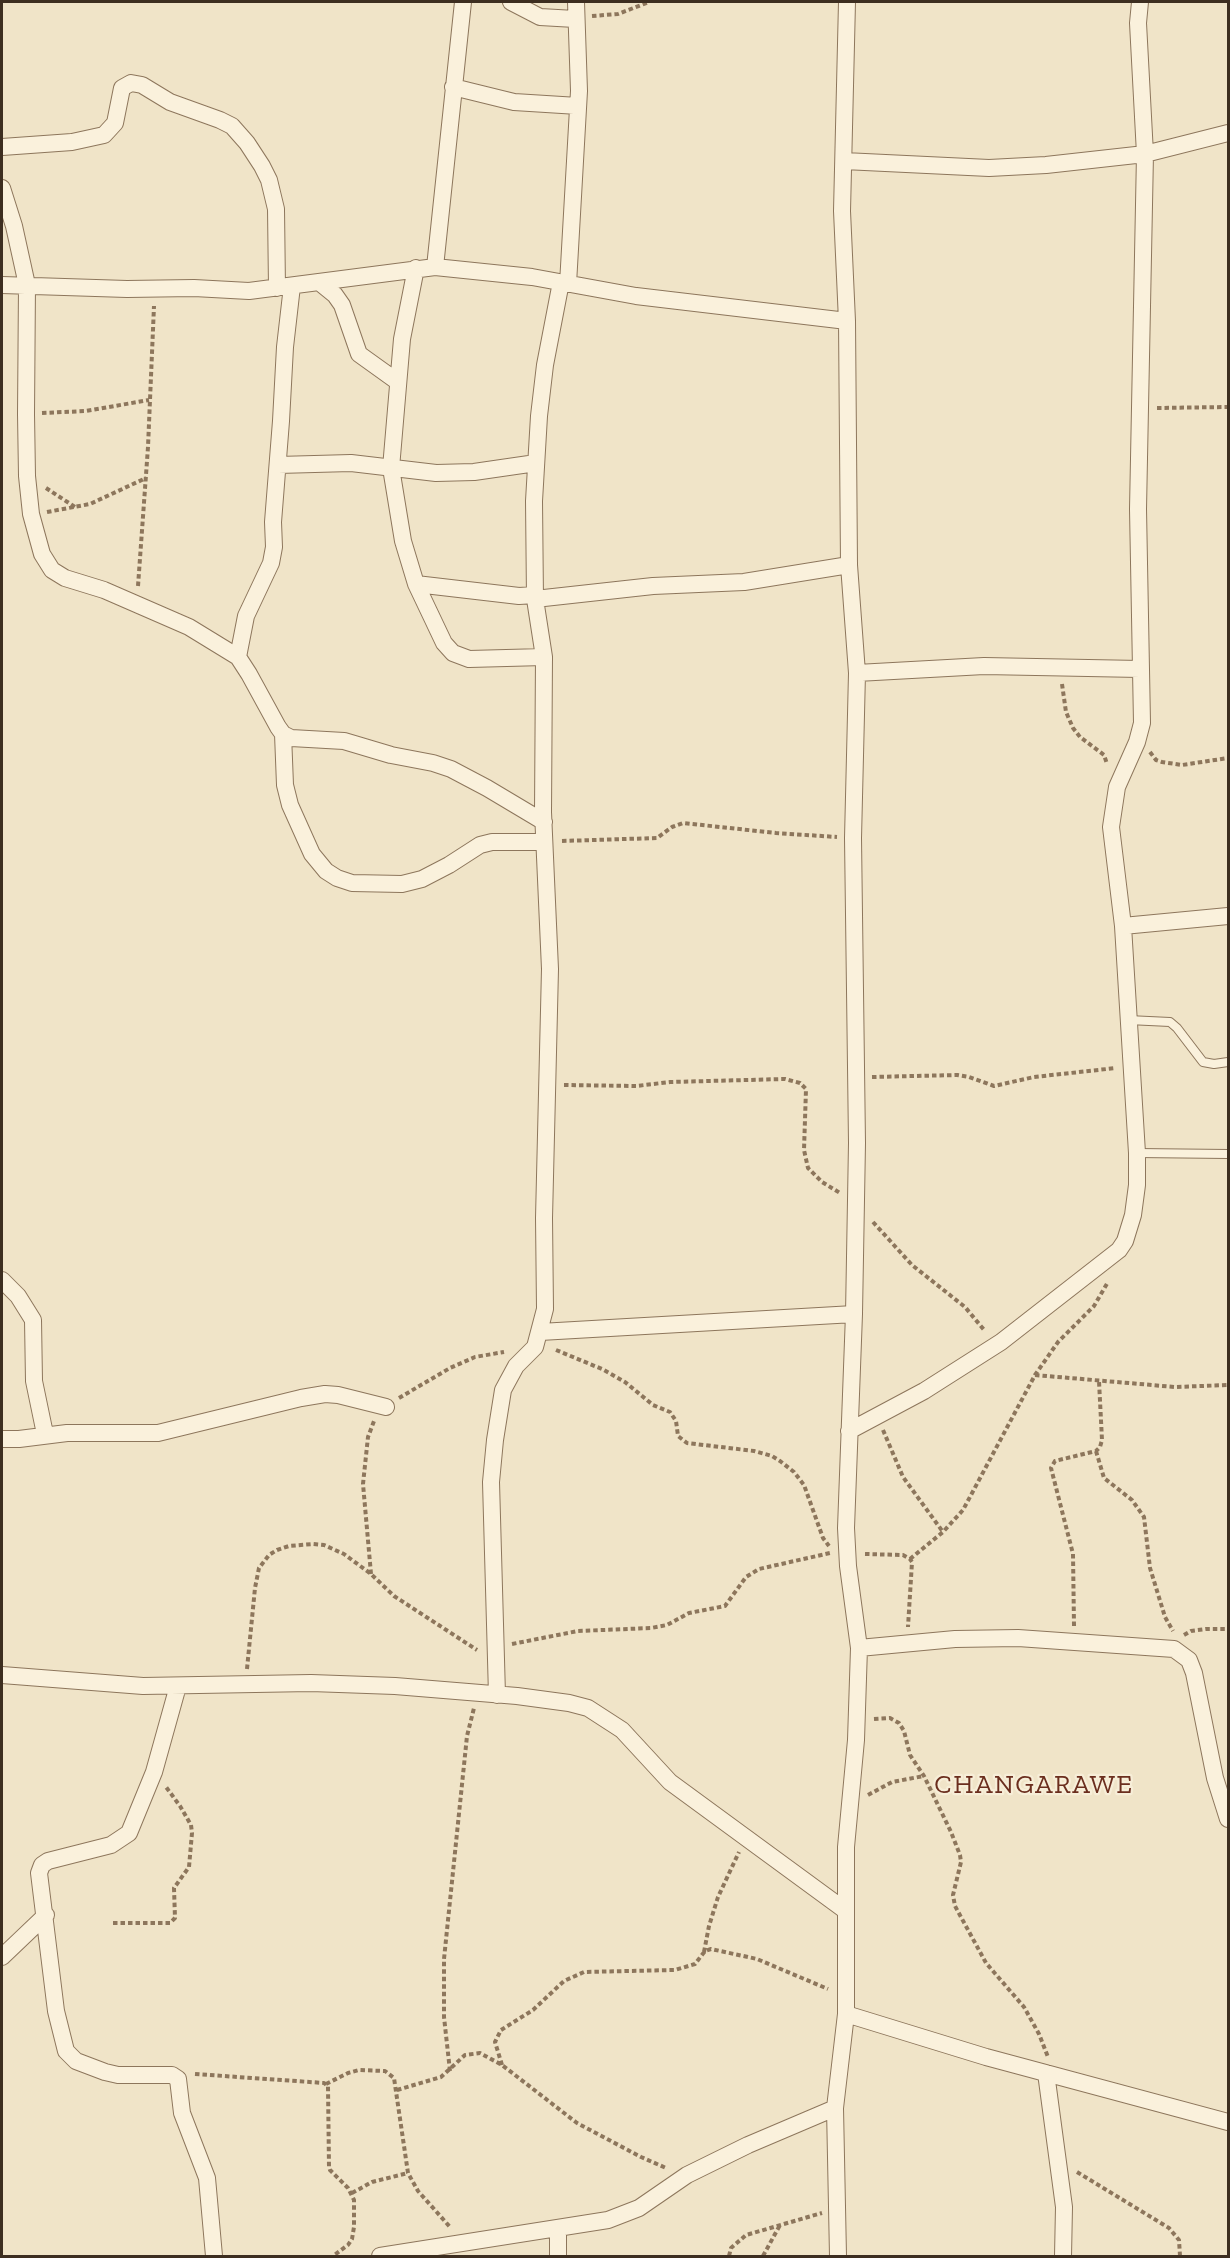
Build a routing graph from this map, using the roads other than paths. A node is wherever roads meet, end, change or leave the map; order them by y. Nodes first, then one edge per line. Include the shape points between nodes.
1 (463, 2) edge
2 (511, 2) edge
3 (576, 2) edge
4 (847, 2) edge
5 (1140, 2) edge
6 (575, 19) junction
7 (453, 87) junction
8 (578, 106) junction
9 (1228, 133) edge
10 (2, 147) edge
11 (1145, 154) junction
12 (844, 161) junction
13 (2, 188) edge
14 (435, 267) junction
15 (416, 268) junction
16 (319, 282) junction
17 (565, 283) junction
18 (2, 285) edge
19 (27, 285) junction
20 (284, 287) junction
21 (847, 321) junction
22 (399, 382) junction
23 (536, 463) junction
24 (278, 465) junction
25 (391, 468) junction
26 (849, 565) junction
27 (416, 584) junction
28 (535, 597) junction
29 (238, 657) junction
30 (544, 657) junction
31 (1140, 669) junction
32 (857, 673) junction
33 (284, 734) junction
34 (544, 822) junction
35 (544, 842) junction
36 (1228, 916) edge
37 (1123, 926) junction
38 (1128, 1020) junction
39 (1228, 1062) edge
40 (1137, 1153) junction
41 (1228, 1154) edge
42 (2, 1280) edge
43 (854, 1314) junction
44 (538, 1340) junction
45 (386, 1407) road end
46 (849, 1431) junction
47 (45, 1434) junction
48 (2, 1439) edge
49 (859, 1648) junction
50 (2, 1675) edge
51 (178, 1686) junction
52 (497, 1695) junction
53 (1228, 1820) edge
54 (846, 1911) junction
55 (46, 1915) junction
56 (3, 1952) edge
57 (845, 2005) junction
58 (1050, 2074) junction
59 (835, 2108) junction
60 (1228, 2122) edge
61 (558, 2228) junction
62 (214, 2256) edge
63 (380, 2256) edge
64 (558, 2256) edge
65 (838, 2256) edge
66 (1064, 2256) edge

1 - 7 street
2 - 6 street via 540,17
3 - 6 street
4 - 12 street
5 - 11 street
6 - 8 street
7 - 8 street via 514,102
7 - 14 street
8 - 17 street
9 - 11 street
10 - 20 street via 72,142 104,135 115,123 122,88 131,83 220,120 247,142 269,180
11 - 12 street via 989,168
11 - 31 street via 1138,509
12 - 21 street
13 - 19 street
14 - 15 street
14 - 17 street
15 - 16 street
15 - 22 street via 402,339
16 - 20 street
16 - 22 street via 342,305 359,354
17 - 21 street via 636,296
17 - 23 street via 545,365
18 - 19 street
19 - 20 street via 249,291
19 - 29 street via 27,476 33,527 42,554 52,570 65,578 104,590 189,627
20 - 24 street via 285,347
21 - 26 street
22 - 25 street
23 - 25 street via 474,472
23 - 28 street
24 - 25 street via 351,463
24 - 29 street via 271,563 246,616
25 - 27 street via 403,541
26 - 28 street via 744,582
26 - 32 street
27 - 28 street
27 - 30 street via 444,644 453,653 469,659
28 - 30 street
29 - 33 street
30 - 34 street
31 - 32 street via 984,666
31 - 37 street via 1142,723 1117,787 1111,827
32 - 43 street via 853,838
33 - 34 street via 296,740 344,741 442,766
33 - 35 street via 285,785 290,805 312,854 337,878 352,884 402,884 422,879 480,845
34 - 35 street
35 - 44 street via 550,969 545,1309
36 - 37 street
37 - 38 street
38 - 39 lane via 1170,1022 1203,1062
38 - 40 street
40 - 41 lane
40 - 46 street via 1133,1215 1119,1250 1001,1342 924,1391
42 - 47 street via 33,1320 34,1381
43 - 44 street
43 - 46 street
44 - 52 street via 516,1366 503,1390 495,1440 491,1482
45 - 47 street via 325,1394 158,1433
46 - 49 street via 847,1553
47 - 48 street
49 - 53 street via 1017,1638 1170,1647 1179,1651 1189,1660 1194,1673 1215,1779
49 - 54 street via 846,1847
50 - 51 street
51 - 52 street via 311,1683
51 - 55 street via 154,1772 129,1833 111,1845 42,1865 39,1873
52 - 54 street via 569,1703 602,1716 622,1730 670,1782
54 - 57 street
55 - 56 street
55 - 62 street via 56,2011 70,2056 118,2075 175,2076 179,2081 183,2118 207,2178
57 - 58 street via 986,2057
57 - 59 street
58 - 60 street
58 - 66 street via 1064,2207
59 - 61 street via 687,2175 639,2208 608,2220
59 - 65 street
61 - 63 street
61 - 64 street

